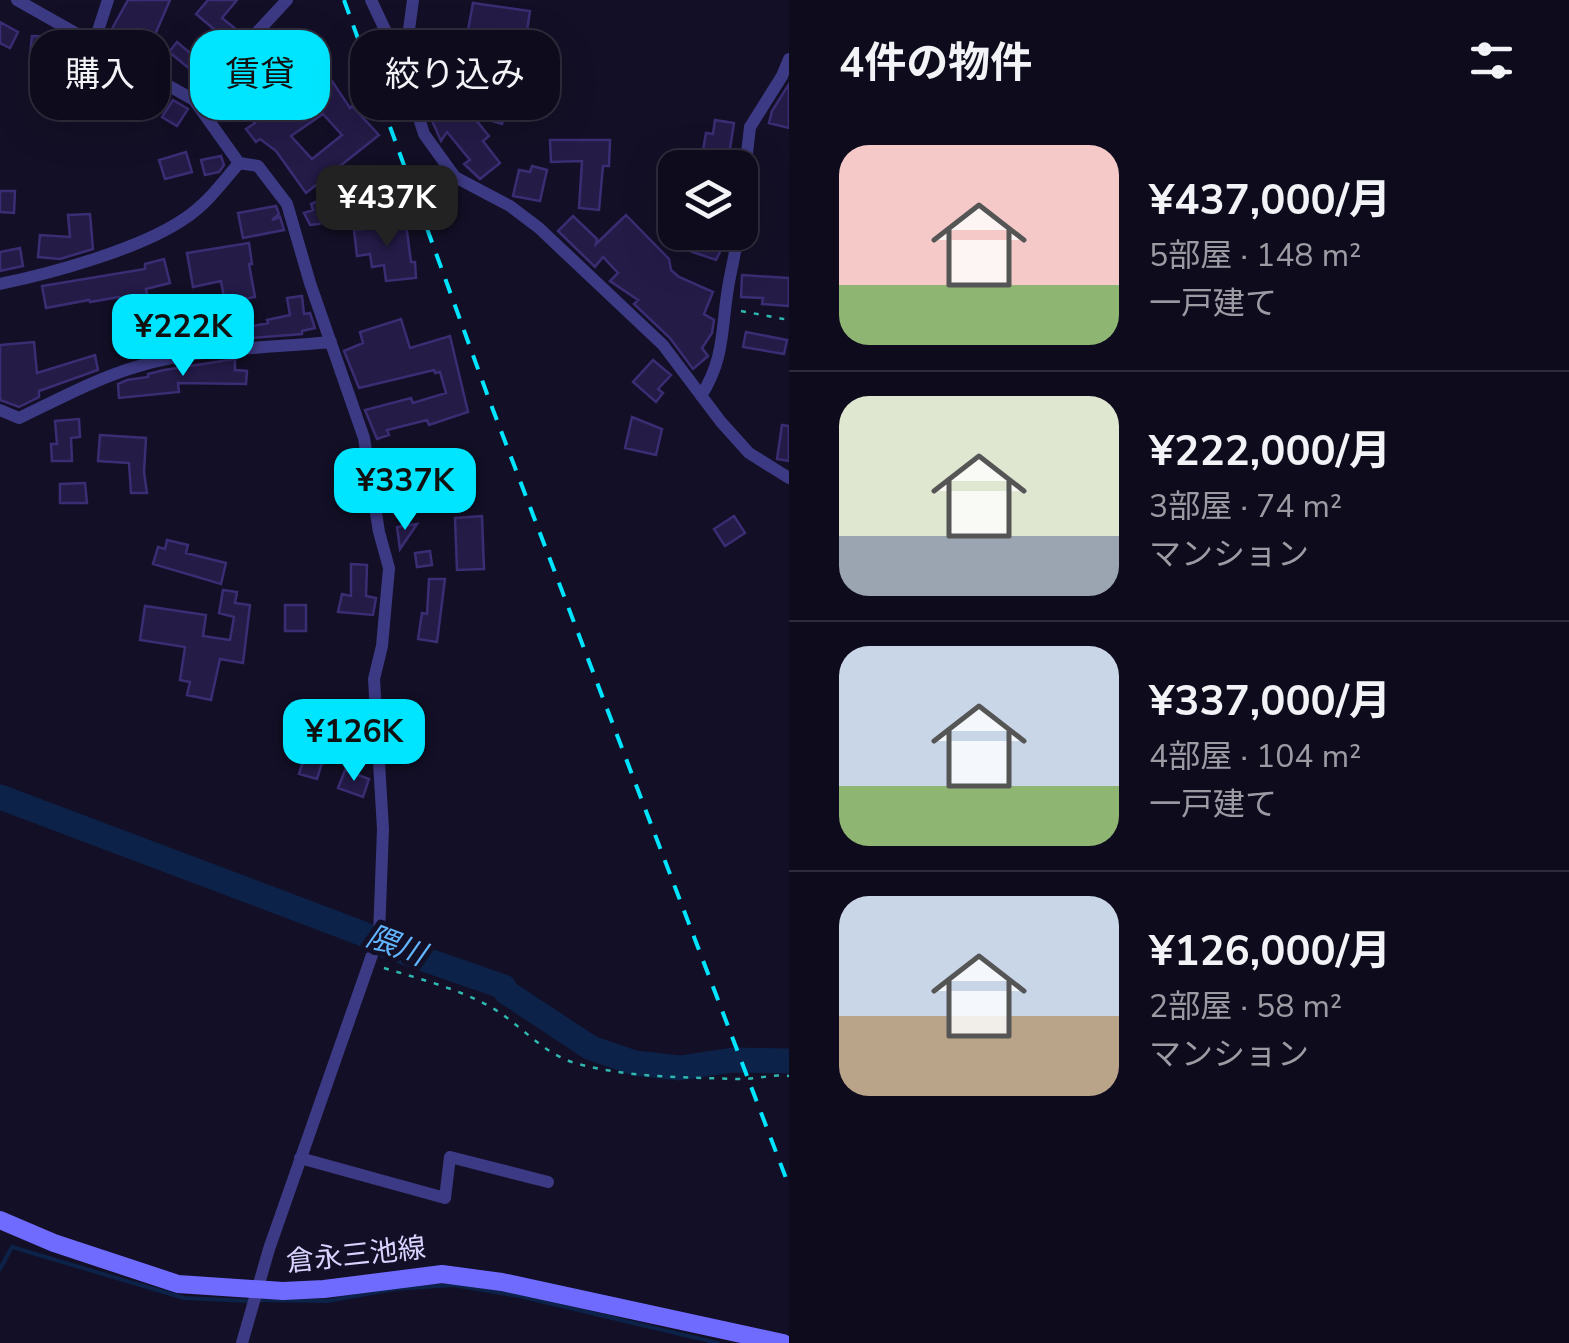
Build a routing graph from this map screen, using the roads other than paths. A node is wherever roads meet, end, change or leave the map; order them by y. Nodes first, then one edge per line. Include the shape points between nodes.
1 (17, 0) edge
2 (108, 0) edge
3 (286, 0) edge
4 (372, 0) edge
5 (413, 0) edge
6 (71, 30) edge
7 (98, 30) edge
8 (258, 30) edge
9 (386, 30) edge
10 (409, 30) edge
11 (789, 59) edge
12 (208, 120) edge
13 (420, 120) edge
14 (747, 150) edge
15 (239, 163) junction
16 (735, 250) edge
17 (0, 284) edge
18 (331, 342) junction
19 (700, 396) junction
20 (0, 410) edge
21 (789, 478) edge
22 (300, 1158) junction
23 (548, 1182) dead end
24 (0, 1220) edge
25 (258, 1290) junction
26 (732, 1337) edge
27 (242, 1343) edge
28 (783, 1343) edge

1 - 6 street
2 - 7 street
3 - 8 street
4 - 9 street
5 - 10 street
11 - 14 street via 750,127
12 - 15 street
13 - 19 street via 454,177 539,228 663,346
15 - 17 street via 182,221 126,247
15 - 18 street via 258,166 287,204
16 - 19 street via 725,334 715,373
18 - 20 street via 142,365 19,418
18 - 22 street via 364,438 389,568 374,679 382,829 379,935
19 - 21 street via 749,453
22 - 23 street via 445,1198 450,1156
22 - 25 street
24 - 25 main road, 倉永三池線 via 162,1280
25 - 26 main road, 倉永三池線 via 324,1290 442,1274
25 - 27 street
26 - 28 main road, 倉永三池線

